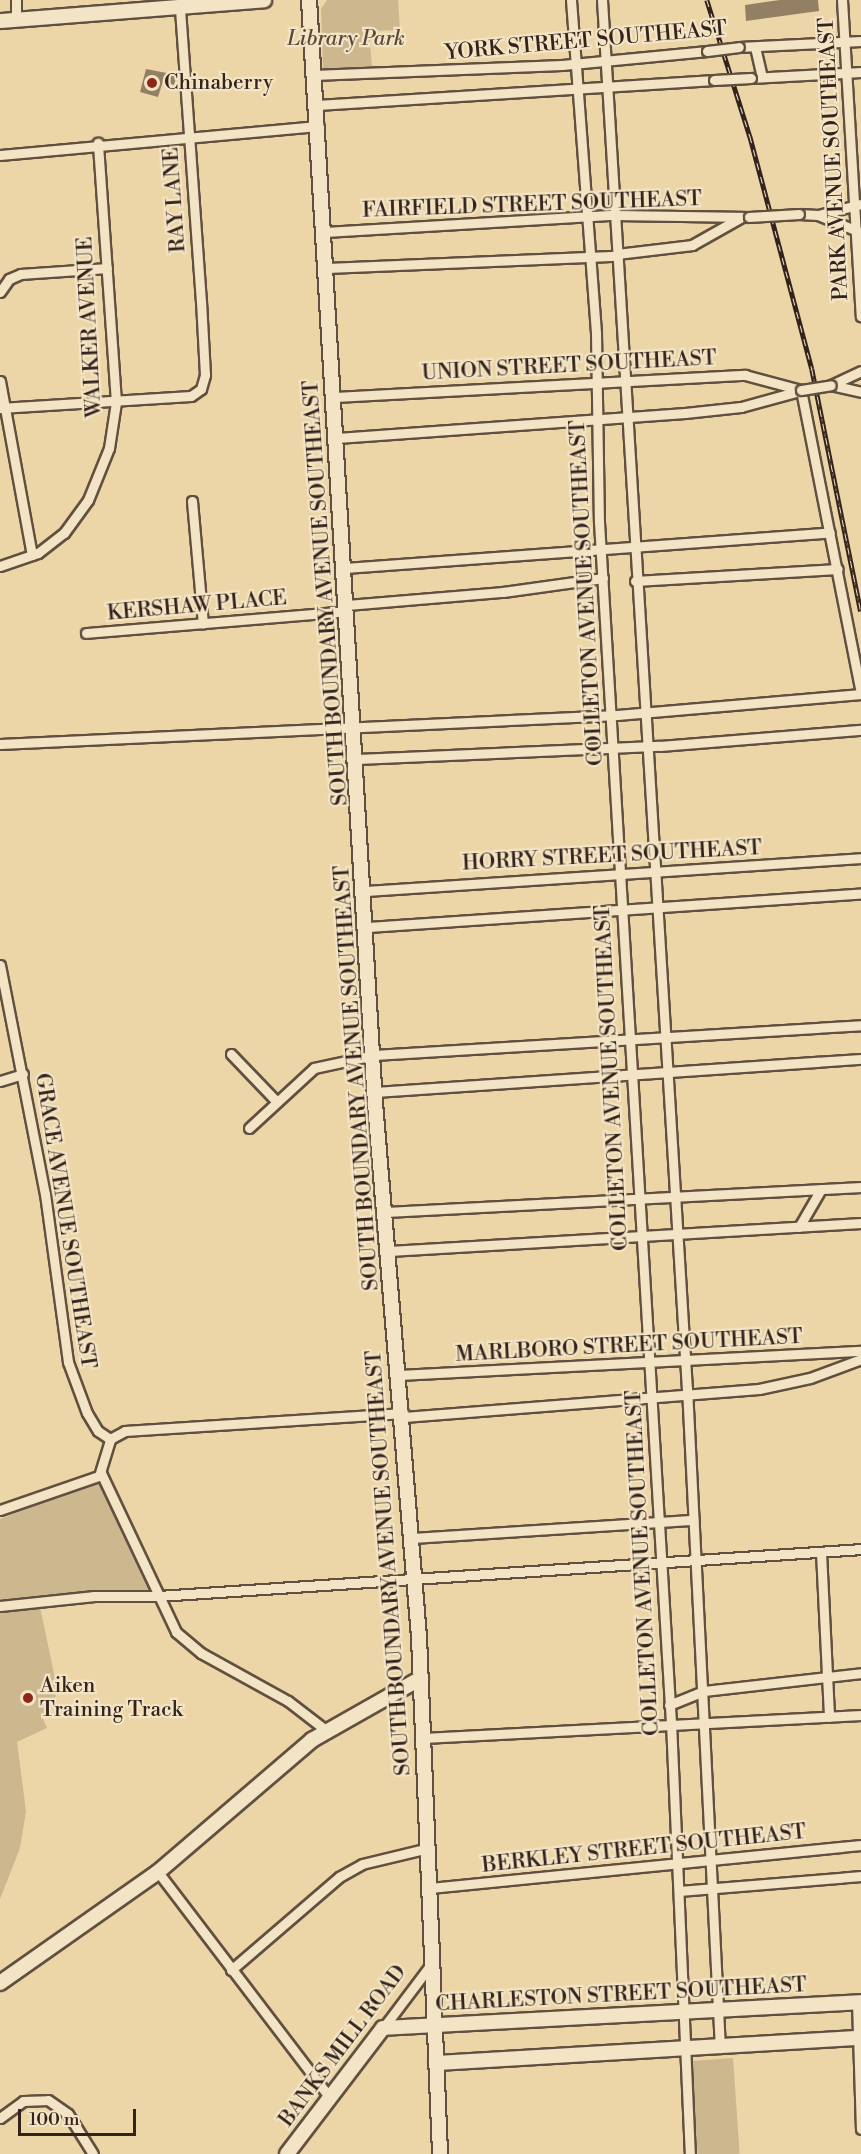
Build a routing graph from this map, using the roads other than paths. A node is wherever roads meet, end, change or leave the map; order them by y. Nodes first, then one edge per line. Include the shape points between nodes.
1 (16, 0) edge
2 (264, 0) edge
3 (309, 0) edge
4 (571, 0) edge
5 (602, 0) edge
6 (842, 0) edge
7 (180, 8) junction
8 (16, 19) junction
9 (0, 21) edge
10 (861, 41) edge
11 (844, 43) junction
12 (755, 47) junction
13 (607, 61) junction
14 (576, 64) junction
15 (861, 72) edge
16 (846, 73) junction
17 (314, 75) junction
18 (762, 77) junction
19 (609, 88) junction
20 (578, 90) junction
21 (317, 105) junction
22 (319, 126) junction
23 (188, 136) junction
24 (98, 143) junction
25 (0, 155) edge
26 (858, 205) edge
27 (614, 215) junction
28 (818, 215) junction
29 (589, 217) junction
30 (744, 218) junction
31 (325, 232) junction
32 (859, 232) edge
33 (617, 255) junction
34 (591, 257) junction
35 (107, 268) junction
36 (327, 268) junction
37 (0, 291) edge
38 (861, 316) edge
39 (861, 371) edge
40 (0, 381) edge
41 (624, 381) junction
42 (596, 383) junction
43 (831, 385) junction
44 (801, 390) junction
45 (861, 392) edge
46 (335, 396) junction
47 (116, 402) junction
48 (2, 408) edge
49 (625, 417) junction
50 (597, 419) junction
51 (337, 438) junction
52 (192, 501) dead end
53 (830, 532) junction
54 (632, 548) junction
55 (601, 550) junction
56 (32, 555) junction
57 (0, 566) edge
58 (345, 568) junction
59 (838, 569) junction
60 (603, 578) junction
61 (635, 581) junction
62 (347, 608) junction
63 (203, 624) junction
64 (86, 633) dead end
65 (861, 693) edge
66 (644, 712) junction
67 (610, 715) junction
68 (356, 729) junction
69 (861, 730) edge
70 (0, 744) edge
71 (645, 746) junction
72 (611, 747) junction
73 (357, 759) junction
74 (861, 858) edge
75 (653, 870) junction
76 (619, 874) junction
77 (366, 891) junction
78 (861, 893) edge
79 (656, 908) junction
80 (620, 911) junction
81 (368, 927) junction
82 (0, 965) edge
83 (861, 1025) edge
84 (663, 1038) junction
85 (628, 1041) junction
86 (231, 1054) dead end
87 (374, 1055) junction
88 (861, 1059) edge
89 (665, 1072) junction
90 (23, 1074) junction
91 (629, 1074) junction
92 (0, 1081) edge
93 (375, 1092) junction
94 (277, 1102) junction
95 (249, 1128) dead end
96 (861, 1187) edge
97 (821, 1189) junction
98 (674, 1195) junction
99 (638, 1197) junction
100 (386, 1212) junction
101 (861, 1223) edge
102 (799, 1227) junction
103 (676, 1235) junction
104 (640, 1237) junction
105 (389, 1251) junction
106 (861, 1351) edge
107 (861, 1359) edge
108 (684, 1362) junction
109 (648, 1364) junction
110 (399, 1375) junction
111 (687, 1397) junction
112 (652, 1401) junction
113 (403, 1415) junction
114 (110, 1439) junction
115 (101, 1473) junction
116 (0, 1510) edge
117 (693, 1520) junction
118 (657, 1522) junction
119 (413, 1538) junction
120 (861, 1549) edge
121 (821, 1552) junction
122 (695, 1561) junction
123 (660, 1563) junction
124 (416, 1576) junction
125 (158, 1596) junction
126 (0, 1606) edge
127 (861, 1673) edge
128 (829, 1675) junction
129 (421, 1678) junction
130 (704, 1691) junction
131 (669, 1705) junction
132 (861, 1715) edge
133 (828, 1717) junction
134 (671, 1722) junction
135 (706, 1725) junction
136 (327, 1731) junction
137 (423, 1738) junction
138 (861, 1845) edge
139 (428, 1848) junction
140 (713, 1860) junction
141 (677, 1865) junction
142 (158, 1872) junction
143 (861, 1876) edge
144 (430, 1888) junction
145 (679, 1891) junction
146 (714, 1891) junction
147 (432, 1963) junction
148 (231, 1970) junction
149 (0, 1983) edge
150 (859, 2002) edge
151 (719, 2011) junction
152 (685, 2014) junction
153 (433, 2027) junction
154 (383, 2028) junction
155 (860, 2039) edge
156 (720, 2048) junction
157 (687, 2051) junction
158 (436, 2063) junction
159 (330, 2098) junction
160 (0, 2118) edge
161 (861, 2129) edge
162 (93, 2154) edge
163 (287, 2154) edge
164 (440, 2154) edge
165 (690, 2154) edge

1 - 8 street
2 - 7 street
3 - 17 street, SOUTH BOUNDARY AVENUE SOUTHEAST
4 - 14 street, COLLETON AVENUE SOUTHEAST
5 - 13 street
6 - 11 street, PARK AVENUE SOUTHEAST
7 - 8 street
7 - 23 street, RAY LANE
8 - 9 street
10 - 11 street, YORK STREET SOUTHEAST
11 - 12 street, YORK STREET SOUTHEAST
11 - 16 street, PARK AVENUE SOUTHEAST
12 - 13 street, YORK STREET SOUTHEAST, bridge
12 - 18 street
13 - 14 street, YORK STREET SOUTHEAST
13 - 19 street
14 - 17 street, YORK STREET SOUTHEAST
14 - 20 street, COLLETON AVENUE SOUTHEAST
15 - 16 street
16 - 18 street
16 - 26 street, PARK AVENUE SOUTHEAST
17 - 21 street, SOUTH BOUNDARY AVENUE SOUTHEAST
18 - 19 street, bridge
19 - 20 street
19 - 27 street
20 - 21 street
20 - 29 street, COLLETON AVENUE SOUTHEAST
21 - 22 street, SOUTH BOUNDARY AVENUE SOUTHEAST
22 - 23 street
22 - 31 street, SOUTH BOUNDARY AVENUE SOUTHEAST
23 - 24 street
23 - 47 street, RAY LANE via 205,375 201,389 191,396
24 - 25 street
24 - 35 street, WALKER AVENUE
26 - 28 street, FAIRFIELD STREET SOUTHEAST
26 - 32 street, PARK AVENUE SOUTHEAST
27 - 29 street, FAIRFIELD STREET SOUTHEAST
27 - 30 street, FAIRFIELD STREET SOUTHEAST
27 - 33 street
28 - 30 street, FAIRFIELD STREET SOUTHEAST, bridge
28 - 32 street, FAIRFIELD STREET SOUTHEAST
29 - 31 street, FAIRFIELD STREET SOUTHEAST
29 - 34 street, COLLETON AVENUE SOUTHEAST
30 - 33 street, FAIRFIELD STREET SOUTHEAST via 692,245
31 - 36 street, SOUTH BOUNDARY AVENUE SOUTHEAST
32 - 38 street, PARK AVENUE SOUTHEAST
33 - 34 street, FAIRFIELD STREET SOUTHEAST
33 - 41 street
34 - 36 street, FAIRFIELD STREET SOUTHEAST
34 - 42 street, COLLETON AVENUE SOUTHEAST
35 - 37 street via 21,274 9,279
35 - 47 street, WALKER AVENUE
36 - 46 street, SOUTH BOUNDARY AVENUE SOUTHEAST
39 - 43 street, UNION STREET SOUTHEAST
40 - 48 street
41 - 42 street, UNION STREET SOUTHEAST
41 - 44 street, UNION STREET SOUTHEAST via 745,375
41 - 49 street
42 - 46 street, UNION STREET SOUTHEAST
42 - 50 street, COLLETON AVENUE SOUTHEAST
43 - 44 street, UNION STREET SOUTHEAST, bridge
43 - 45 street, UNION STREET SOUTHEAST
44 - 49 street, UNION STREET SOUTHEAST via 741,407
44 - 53 street
46 - 51 street, SOUTH BOUNDARY AVENUE SOUTHEAST
47 - 48 street
47 - 56 street, WALKER AVENUE via 109,448 88,500 64,533
48 - 56 street
49 - 50 street, UNION STREET SOUTHEAST
49 - 54 street
50 - 51 street, UNION STREET SOUTHEAST
50 - 55 street, COLLETON AVENUE SOUTHEAST
51 - 58 street, SOUTH BOUNDARY AVENUE SOUTHEAST
52 - 63 street
53 - 54 street
53 - 59 street
54 - 55 street
54 - 61 street
55 - 58 street
55 - 60 street, COLLETON AVENUE SOUTHEAST
56 - 57 street, WALKER AVENUE
58 - 62 street, SOUTH BOUNDARY AVENUE SOUTHEAST
59 - 61 street
59 - 65 street
60 - 62 street, KERSHAW PLACE
60 - 67 street, COLLETON AVENUE SOUTHEAST
61 - 66 street
62 - 63 street, KERSHAW PLACE
62 - 68 street, SOUTH BOUNDARY AVENUE SOUTHEAST
63 - 64 street, KERSHAW PLACE
65 - 66 street
66 - 67 street
66 - 71 street
67 - 68 street
67 - 72 street, COLLETON AVENUE SOUTHEAST
68 - 70 street
68 - 73 street, SOUTH BOUNDARY AVENUE SOUTHEAST
69 - 71 street
71 - 72 street
71 - 75 street
72 - 73 street
72 - 76 street, COLLETON AVENUE SOUTHEAST
73 - 77 street, SOUTH BOUNDARY AVENUE SOUTHEAST
74 - 75 street, HORRY STREET SOUTHEAST
75 - 76 street, HORRY STREET SOUTHEAST
75 - 79 street
76 - 77 street, HORRY STREET SOUTHEAST
76 - 80 street, COLLETON AVENUE SOUTHEAST
77 - 81 street, SOUTH BOUNDARY AVENUE SOUTHEAST
78 - 79 street
79 - 80 street
79 - 84 street
80 - 81 street
80 - 85 street, COLLETON AVENUE SOUTHEAST
81 - 87 street, SOUTH BOUNDARY AVENUE SOUTHEAST
82 - 90 street, GRACE AVENUE SOUTHEAST
83 - 84 street
84 - 85 street
84 - 89 street
85 - 87 street
85 - 91 street, COLLETON AVENUE SOUTHEAST
86 - 94 street
87 - 93 street, SOUTH BOUNDARY AVENUE SOUTHEAST
87 - 94 street via 314,1068
88 - 89 street
89 - 91 street
89 - 98 street
90 - 92 street
90 - 114 street, GRACE AVENUE SOUTHEAST via 45,1194 68,1362 87,1413 98,1431
91 - 93 street
91 - 99 street, COLLETON AVENUE SOUTHEAST
93 - 100 street, SOUTH BOUNDARY AVENUE SOUTHEAST
94 - 95 street
96 - 97 street
97 - 98 street
97 - 102 street
98 - 99 street
98 - 103 street
99 - 100 street
99 - 104 street, COLLETON AVENUE SOUTHEAST
100 - 105 street, SOUTH BOUNDARY AVENUE SOUTHEAST
101 - 102 street
102 - 103 street
103 - 104 street
103 - 108 street
104 - 105 street
104 - 109 street, COLLETON AVENUE SOUTHEAST
105 - 110 street, SOUTH BOUNDARY AVENUE SOUTHEAST
106 - 108 street, MARLBORO STREET SOUTHEAST
107 - 111 street, MARLBORO STREET SOUTHEAST via 783,1384
108 - 109 street, MARLBORO STREET SOUTHEAST
108 - 111 street
109 - 110 street, MARLBORO STREET SOUTHEAST
109 - 112 street, COLLETON AVENUE SOUTHEAST
110 - 113 street, SOUTH BOUNDARY AVENUE SOUTHEAST
111 - 112 street, MARLBORO STREET SOUTHEAST
111 - 117 street
112 - 113 street, MARLBORO STREET SOUTHEAST
112 - 118 street, COLLETON AVENUE SOUTHEAST
113 - 114 street, MARLBORO STREET SOUTHEAST via 126,1431
113 - 119 street, SOUTH BOUNDARY AVENUE SOUTHEAST
114 - 115 street
115 - 116 street
115 - 125 street
117 - 118 street
117 - 122 street
118 - 119 street
118 - 123 street, COLLETON AVENUE SOUTHEAST
119 - 124 street, SOUTH BOUNDARY AVENUE SOUTHEAST
120 - 121 street
121 - 122 street
121 - 128 street
122 - 123 street
122 - 130 street
123 - 124 street
123 - 131 street, COLLETON AVENUE SOUTHEAST
124 - 125 street
124 - 129 street, SOUTH BOUNDARY AVENUE SOUTHEAST
125 - 126 street via 105,1595
125 - 136 street via 186,1642 288,1701
127 - 128 street
128 - 130 street
128 - 133 street
129 - 136 street
129 - 137 street, SOUTH BOUNDARY AVENUE SOUTHEAST
130 - 131 street
130 - 135 street
131 - 134 street, COLLETON AVENUE SOUTHEAST
132 - 133 street
133 - 135 street
134 - 135 street
134 - 137 street
134 - 141 street, COLLETON AVENUE SOUTHEAST
135 - 140 street
136 - 142 street via 285,1761
137 - 139 street, SOUTH BOUNDARY AVENUE SOUTHEAST
138 - 140 street, BERKLEY STREET SOUTHEAST
139 - 144 street, SOUTH BOUNDARY AVENUE SOUTHEAST
139 - 148 street via 362,1864 339,1877
140 - 141 street, BERKLEY STREET SOUTHEAST
140 - 146 street
141 - 144 street, BERKLEY STREET SOUTHEAST
141 - 145 street, COLLETON AVENUE SOUTHEAST
142 - 148 street
142 - 149 street
143 - 146 street, BERKLEY STREET SOUTHEAST
144 - 147 street, SOUTH BOUNDARY AVENUE SOUTHEAST
145 - 146 street, BERKLEY STREET SOUTHEAST via 710,1886
145 - 152 street, COLLETON AVENUE SOUTHEAST
146 - 151 street
147 - 153 street, SOUTH BOUNDARY AVENUE SOUTHEAST
147 - 154 street, BANKS MILL ROAD
148 - 159 street
150 - 151 street, CHARLESTON STREET SOUTHEAST
150 - 155 street
151 - 152 street, CHARLESTON STREET SOUTHEAST
151 - 156 street
152 - 153 street, CHARLESTON STREET SOUTHEAST
152 - 157 street, COLLETON AVENUE SOUTHEAST
153 - 154 street, CHARLESTON STREET SOUTHEAST
153 - 158 street, SOUTH BOUNDARY AVENUE SOUTHEAST
154 - 159 street, BANKS MILL ROAD
155 - 156 street
155 - 161 street
156 - 157 street
157 - 158 street
157 - 165 street, COLLETON AVENUE SOUTHEAST
158 - 164 street, SOUTH BOUNDARY AVENUE SOUTHEAST
159 - 163 street, BANKS MILL ROAD
160 - 162 street via 23,2101 48,2100 68,2114

